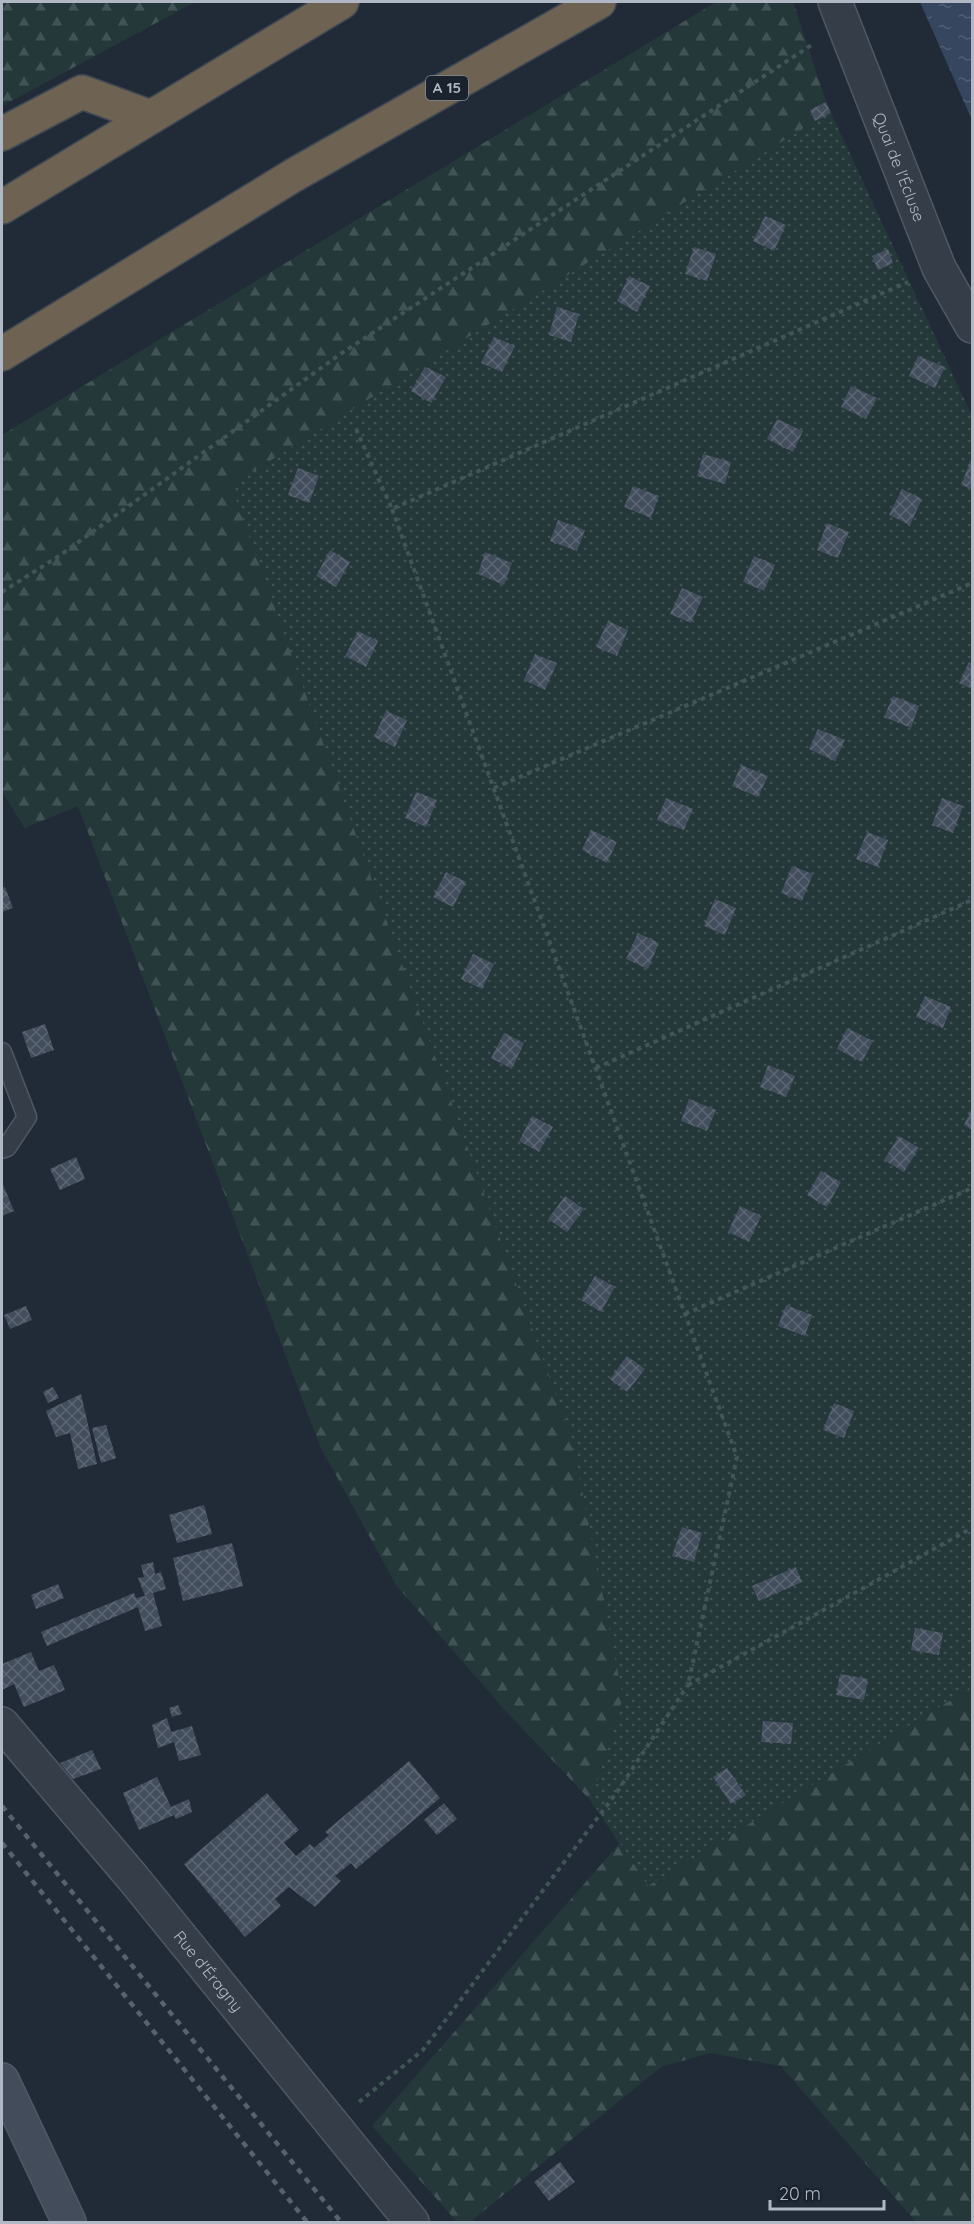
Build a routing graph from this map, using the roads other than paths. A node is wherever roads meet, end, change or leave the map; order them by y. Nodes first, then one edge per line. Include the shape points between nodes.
1 (342, 2) edge
2 (599, 2) edge
3 (840, 13) edge
4 (148, 116) junction
5 (2, 134) edge
6 (2, 207) edge
7 (972, 326) edge
8 (2, 354) edge
9 (2, 1052) edge
10 (2, 1149) edge
11 (2, 1724) edge
12 (2, 2080) edge
13 (69, 2223) edge
14 (412, 2223) edge

1 - 4 highway
2 - 8 highway, A 15 via 294,175
3 - 7 street, Quai de l'Écluse via 939,268
4 - 5 highway via 82,92
4 - 6 highway
9 - 10 lane via 27,1117
11 - 14 street, Rue d'Éragny via 133,1878
12 - 13 main road

